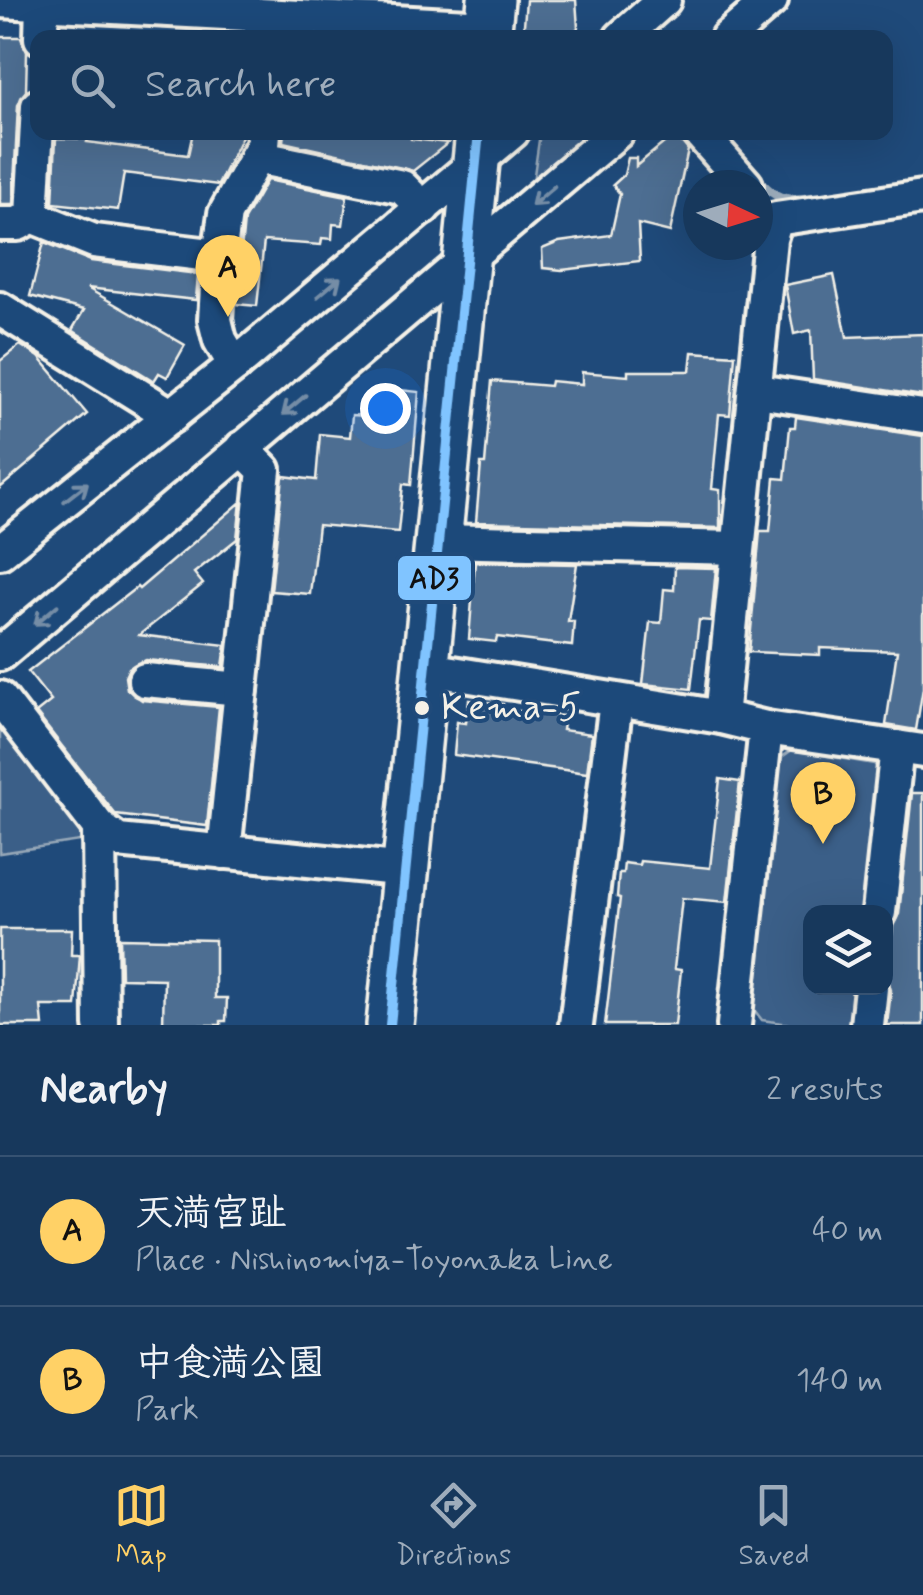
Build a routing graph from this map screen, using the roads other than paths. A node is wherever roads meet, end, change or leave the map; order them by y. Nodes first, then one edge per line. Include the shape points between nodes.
1 (0, 0) edge
2 (664, 0) edge
3 (771, 0) edge
4 (42, 2) junction
5 (99, 3) edge
6 (280, 17) edge
7 (489, 22) edge
8 (41, 30) edge
9 (630, 30) edge
10 (737, 30) edge
11 (36, 140) edge
12 (608, 140) edge
13 (705, 140) edge
14 (260, 145) edge
15 (477, 148) edge
16 (732, 170) edge
17 (923, 197) edge
18 (423, 208) junction
19 (773, 208) edge
20 (32, 216) junction
21 (0, 224) edge
22 (219, 256) junction
23 (768, 260) edge
24 (466, 262) junction
25 (5, 318) edge
26 (235, 365) junction
27 (756, 390) junction
28 (172, 416) junction
29 (923, 416) edge
30 (242, 448) junction
31 (440, 541) junction
32 (738, 548) junction
33 (0, 552) edge
34 (0, 654) edge
35 (428, 668) junction
36 (145, 680) dead end
37 (241, 689) junction
38 (0, 698) edge
39 (616, 701) junction
40 (721, 717) junction
41 (766, 728) junction
42 (910, 749) edge
43 (98, 827) junction
44 (224, 852) junction
45 (406, 870) junction
46 (880, 905) edge
47 (870, 995) edge
48 (391, 1022) edge
49 (101, 1025) edge
50 (576, 1025) edge
51 (734, 1025) edge
52 (867, 1025) edge

1 - 4 street
2 - 9 street
3 - 10 street
4 - 5 street
4 - 8 street
5 - 6 street
6 - 7 street
11 - 20 street
12 -> 24 street
13 - 16 street
14 - 18 street via 402,187
14 - 22 street via 225,214
15 - 18 street
15 - 24 main road
17 - 19 street
26 -> 18 street
20 - 21 street
20 - 22 street via 94,241
22 - 26 street via 215,320
23 - 27 street
24 -> 30 street
24 - 31 main road
25 - 28 street
26 - 28 street
27 - 29 street
27 - 32 street
33 -> 28 street
30 -> 34 street
30 - 37 street via 264,470
31 - 32 street
31 - 35 main road
32 - 40 street
35 - 39 street
35 - 45 main road
36 - 37 street
37 - 44 street
38 - 43 street
39 - 40 street
39 - 50 street
40 - 41 street
41 - 42 street
41 - 51 street
42 - 46 street
43 - 44 street via 118,840
43 - 49 street
44 - 45 street
45 - 48 main road
47 - 52 street

